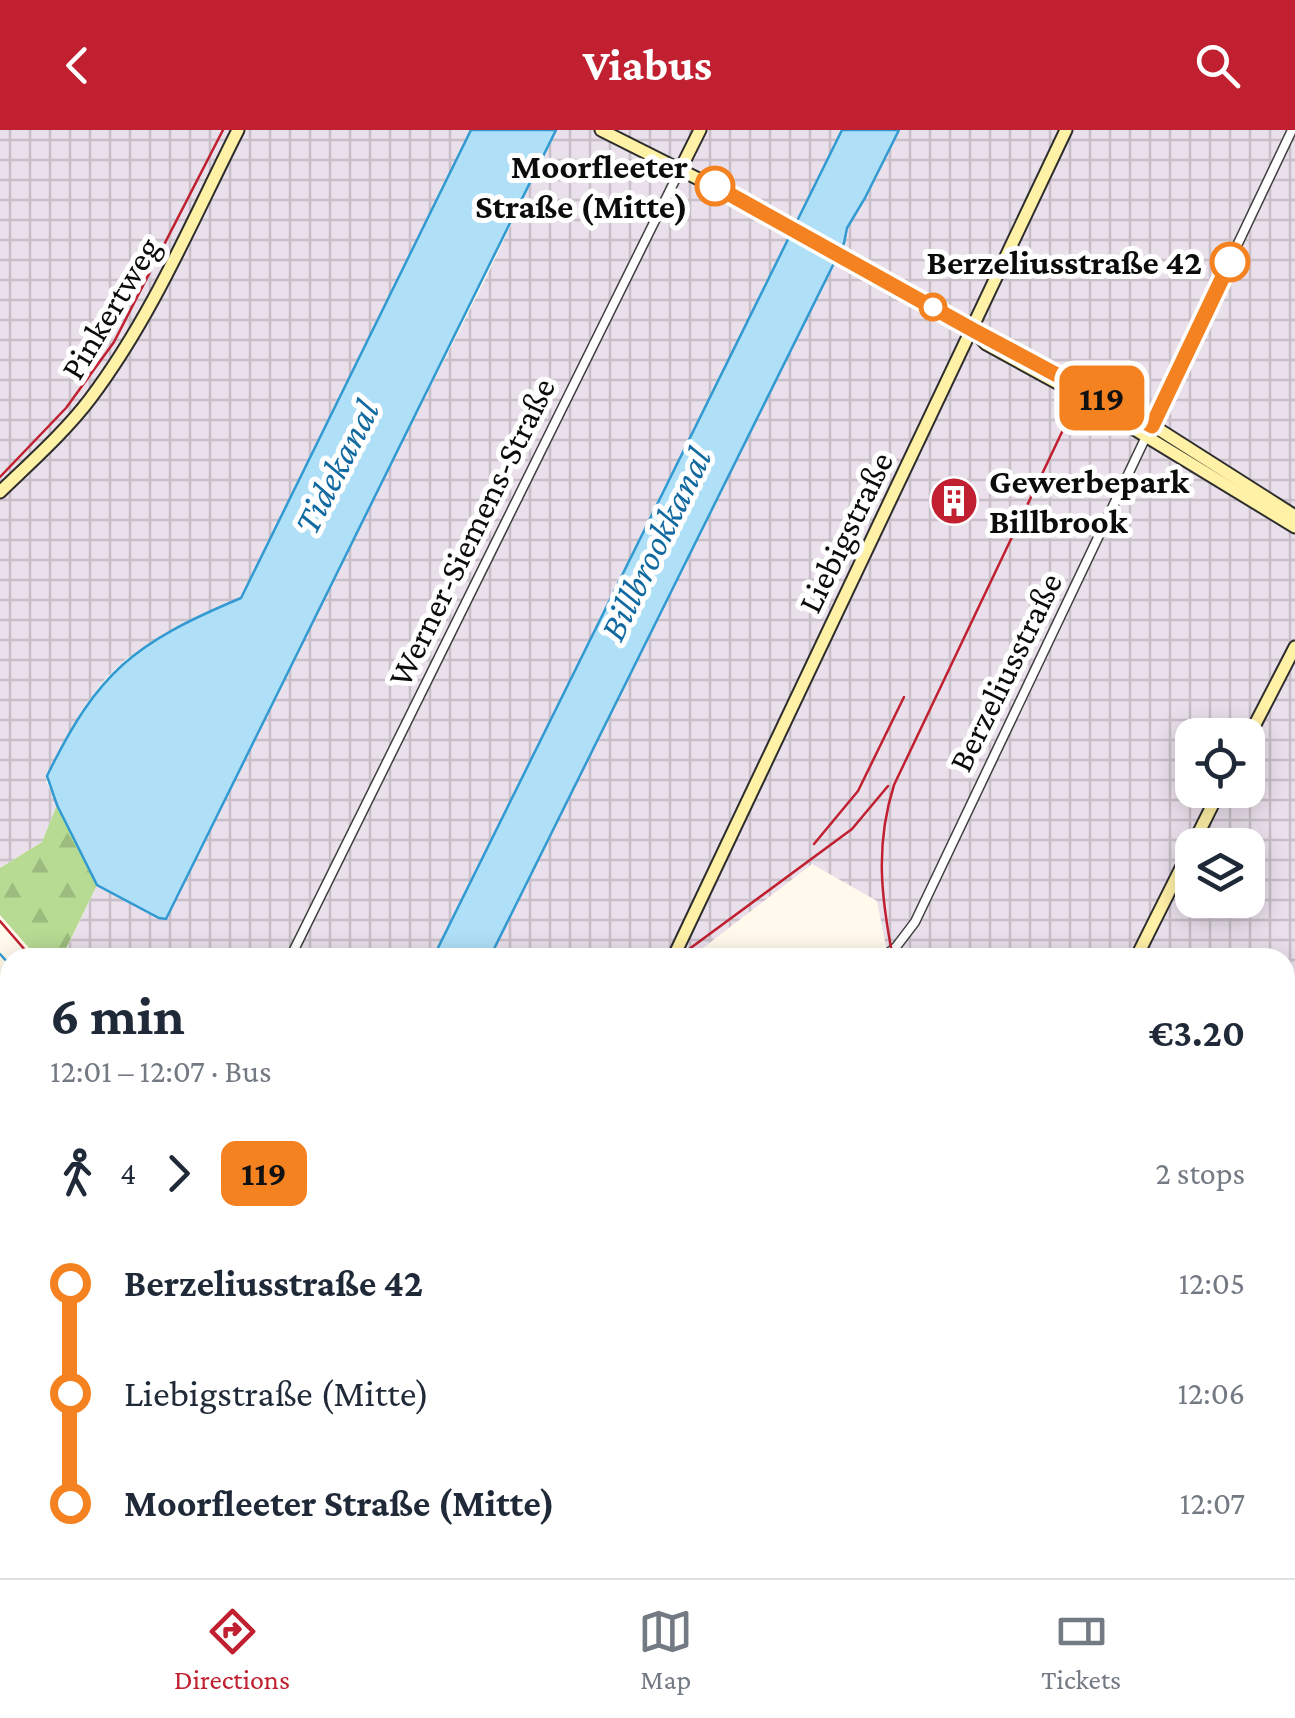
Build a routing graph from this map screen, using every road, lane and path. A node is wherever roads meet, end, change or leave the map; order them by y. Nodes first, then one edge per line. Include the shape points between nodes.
1 (238, 130) edge
2 (601, 130) edge
3 (700, 130) edge
4 (1066, 130) edge
5 (1292, 130) edge
6 (681, 168) junction
7 (973, 330) junction
8 (1149, 432) junction
9 (0, 492) edge
10 (1295, 516) edge
11 (1295, 527) edge
12 (1295, 647) edge
13 (1258, 718) edge
14 (1211, 808) edge
15 (295, 948) edge
16 (679, 948) edge
17 (896, 948) edge
18 (1141, 948) edge

1 - 9 main road, Pinkertweg via 116,362 88,402
2 - 6 main road
3 - 6 main road, Werner-Siemens-Straße
4 - 7 main road, Liebigstraße
5 - 8 street, Berzeliusstraße
6 - 7 main road
6 - 15 street, Werner-Siemens-Straße
7 - 8 main road via 986,344
7 - 16 main road, Liebigstraße
8 - 10 main road
8 - 11 main road
8 - 17 street, Berzeliusstraße via 915,922
12 - 13 main road
14 - 18 main road

